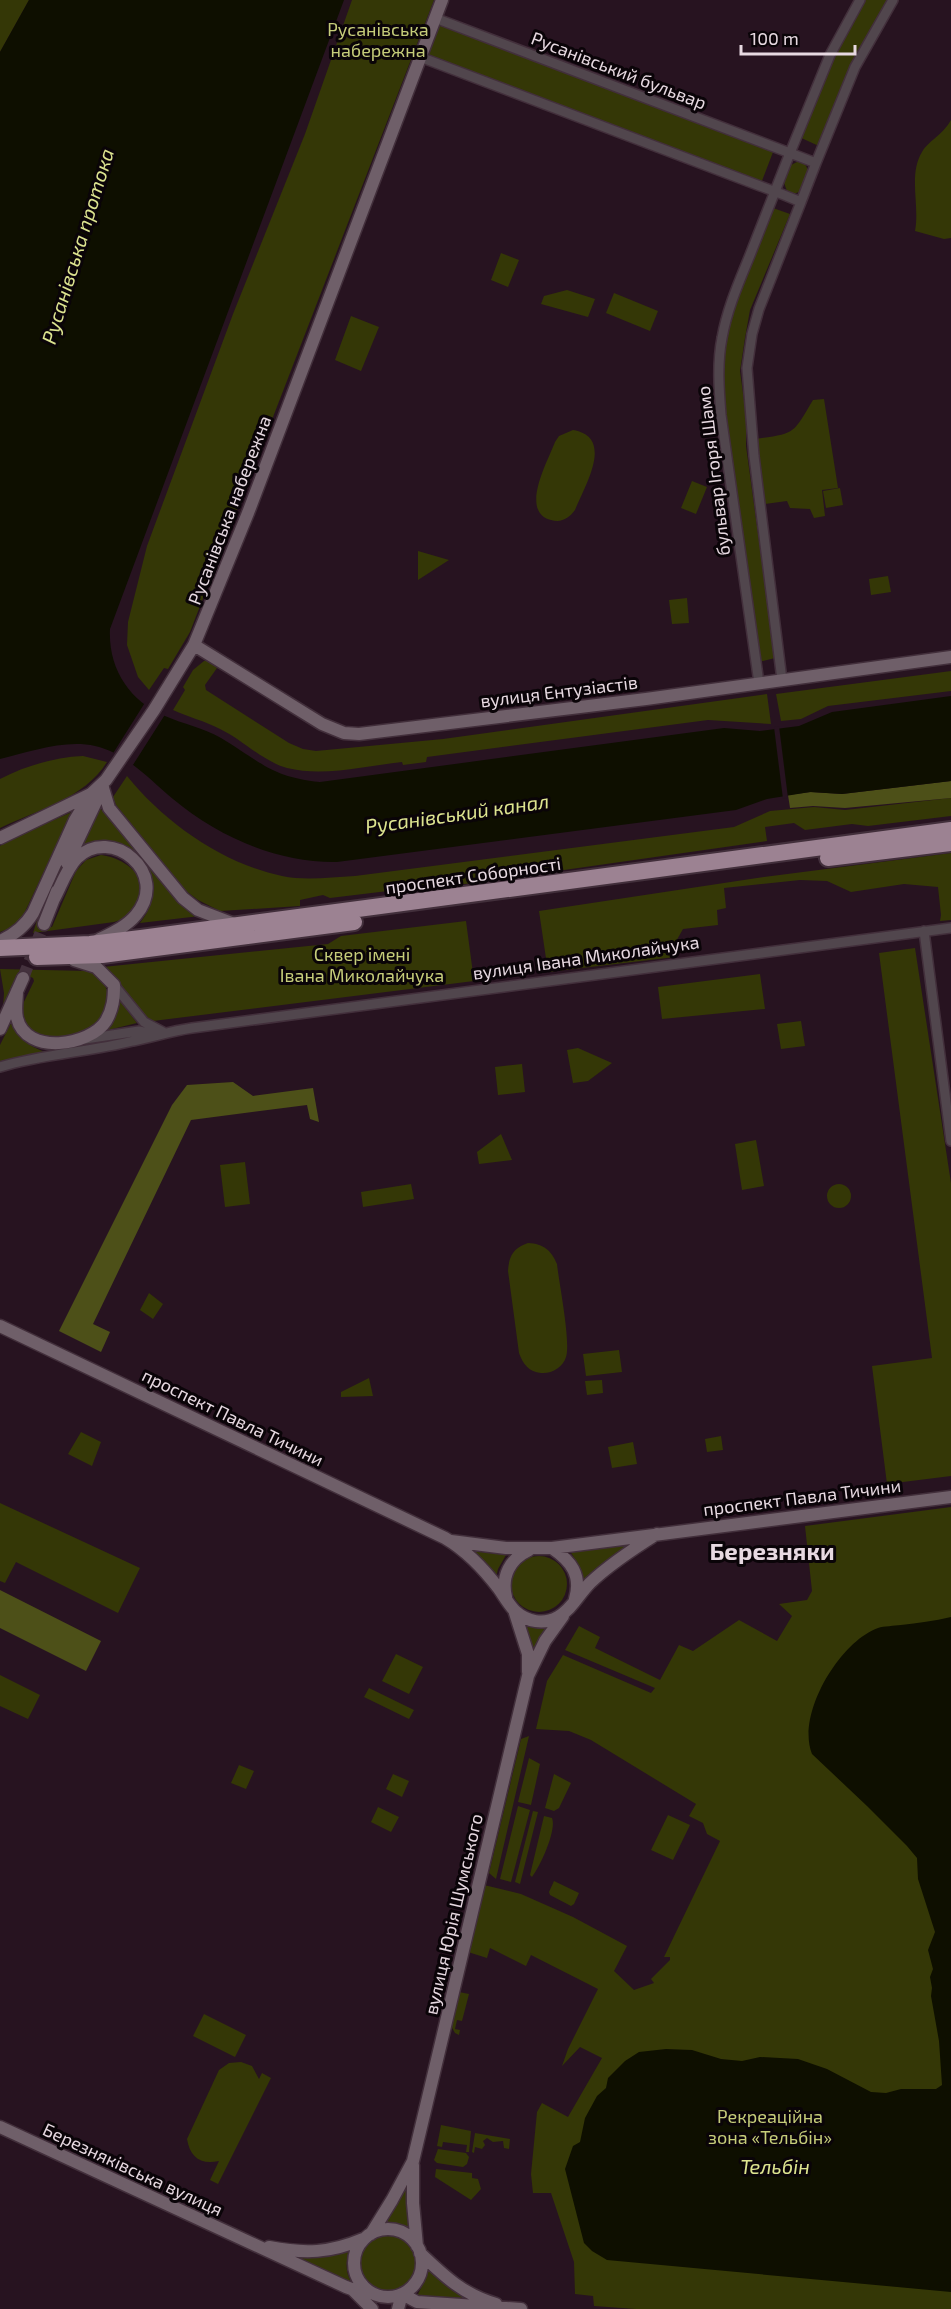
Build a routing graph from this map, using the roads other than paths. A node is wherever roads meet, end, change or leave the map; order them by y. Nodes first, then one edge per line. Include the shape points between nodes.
1 (442, 0) edge
2 (860, 0) edge
3 (893, 0) edge
4 (435, 18) junction
5 (420, 57) junction
6 (790, 153) junction
7 (816, 163) junction
8 (775, 192) junction
9 (801, 202) junction
10 (194, 645) junction
11 (951, 657) edge
12 (782, 680) junction
13 (759, 683) junction
14 (106, 781) junction
15 (91, 794) junction
16 (951, 830) edge
17 (0, 838) edge
18 (951, 843) edge
19 (54, 898) junction
20 (44, 924) tunnel mouth
21 (238, 925) junction
22 (951, 928) edge
23 (924, 931) junction
24 (0, 941) edge
25 (90, 944) junction
26 (0, 948) edge
27 (60, 957) junction
28 (0, 958) edge
29 (22, 978) tunnel mouth
30 (114, 985) junction
31 (17, 990) junction
32 (0, 1029) edge
33 (164, 1032) junction
34 (154, 1034) junction
35 (81, 1040) junction
36 (0, 1067) edge
37 (951, 1141) edge
38 (0, 1326) edge
39 (951, 1497) edge
40 (657, 1534) junction
41 (450, 1541) junction
42 (552, 1548) junction
43 (530, 1549) junction
44 (507, 1599) junction
45 (575, 1600) junction
46 (514, 1610) junction
47 (566, 1611) junction
48 (528, 1676) junction
49 (0, 2127) edge
50 (413, 2160) junction
51 (368, 2236) junction
52 (250, 2244) junction
53 (419, 2250) junction
54 (352, 2289) junction
55 (370, 2293) junction
56 (402, 2294) junction
57 (417, 2302) junction
58 (514, 2308) edge
59 (373, 2309) edge
60 (398, 2309) edge
61 (404, 2309) edge

1 - 4 street, Русанівська набережна
2 - 6 street via 830,55
3 - 7 street via 855,67
4 - 5 street, Русанівська набережна
4 - 6 street, Русанівський бульвар
5 - 8 street
5 - 10 street, Русанівська набережна
6 - 7 street, Русанівський бульвар
6 - 8 street, бульвар Ігоря Шамо
7 - 9 street
8 - 9 street
8 - 13 street, бульвар Ігоря Шамо via 730,305 718,382
9 - 12 street via 759,309 747,368
10 - 13 street, вулиця Ентузіастів via 322,724 344,733
10 - 14 street, Русанівська набережна
11 - 12 street, вулиця Ентузіастів
12 - 13 street, вулиця Ентузіастів
14 - 15 street, Русанівська набережна
14 - 19 street, Русанівська набережна
14 - 21 street via 109,808 183,898 198,910
15 - 17 street, Русанівська набережна
15 - 24 street, Русанівська набережна via 27,923
16 - 21 highway, проспект Соборності
18 - 27 highway, проспект Соборності via 135,951
19 - 20 street, Русанівська набережна
19 - 25 street via 75,859 86,851 119,850 141,868 147,885 137,914 115,932
21 - 25 highway, проспект Соборності
22 - 23 street, вулиця Івана Миколайчука
23 - 33 street, вулиця Івана Миколайчука
23 - 37 street
25 - 26 highway, проспект Соборності
27 - 28 highway, проспект Соборності
27 - 30 street via 96,967
29 - 31 street
30 - 33 street via 144,1022
30 - 35 street via 114,1001 105,1023
31 - 32 street
31 - 35 street, вулиця Івана Миколайчука via 17,1019 32,1038 42,1042
33 - 34 street, вулиця Івана Миколайчука
34 - 35 street, вулиця Івана Миколайчука via 139,1031
34 - 36 street, вулиця Івана Миколайчука
38 - 41 street, проспект Павла Тичини
39 - 40 street, проспект Павла Тичини
40 - 42 street, проспект Павла Тичини
40 - 45 street, проспект Павла Тичини via 609,1567
41 - 43 street, проспект Павла Тичини
41 - 44 street, проспект Павла Тичини via 487,1573
42 - 43 street, проспект Павла Тичини
42 - 45 street via 576,1572
43 - 44 street via 508,1568 504,1578
44 - 46 street, проспект Павла Тичини
45 - 47 street, проспект Павла Тичини
46 - 47 street via 536,1621 548,1621
46 - 48 street, вулиця Юрія Шумського via 528,1654
47 - 48 street, вулиця Юрія Шумського
48 - 50 street, вулиця Юрія Шумського
49 - 52 street, Березняківська вулиця
50 - 51 street, вулиця Юрія Шумського
50 - 53 street, вулиця Юрія Шумського
51 - 52 street, Березняківська вулиця via 337,2249 317,2252
51 - 53 street via 381,2230 397,2230
51 - 55 street via 356,2252 354,2269
52 - 54 street, Березняківська вулиця
53 - 56 street via 422,2268 418,2279
53 - 58 street via 455,2285 482,2300
54 - 55 street, Березняківська вулиця
54 - 59 street
55 - 56 street via 386,2297
55 - 59 street
56 - 57 street
56 - 60 street
57 - 58 street
57 - 61 street

